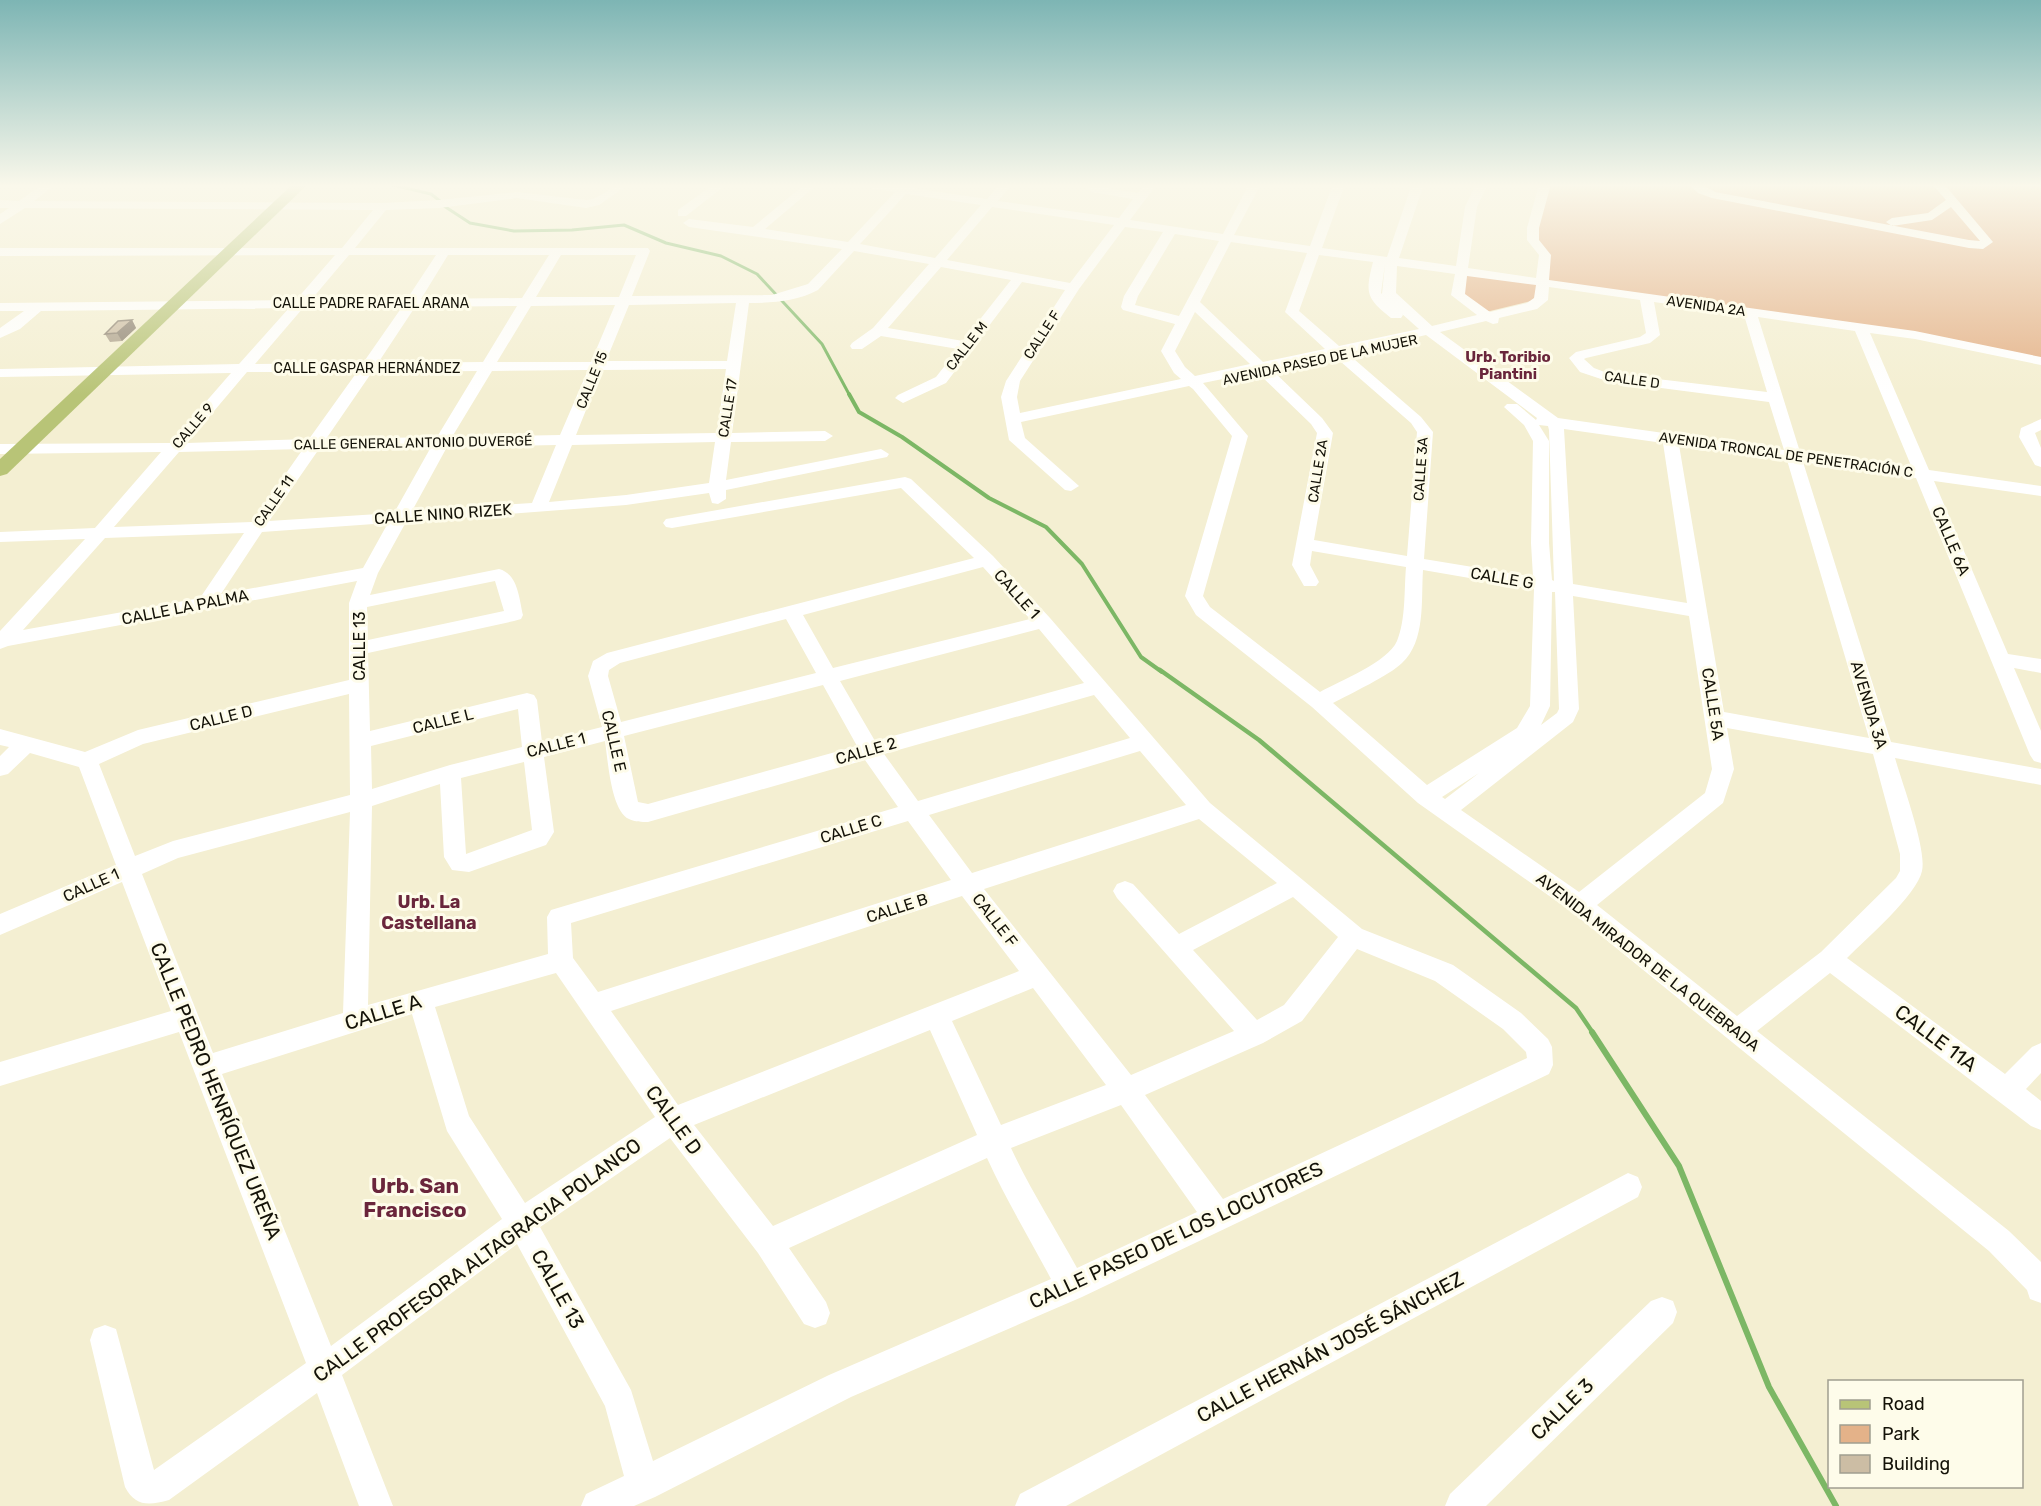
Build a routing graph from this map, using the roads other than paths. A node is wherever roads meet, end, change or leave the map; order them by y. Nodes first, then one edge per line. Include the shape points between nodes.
1 (227, 254) edge
2 (345, 254) edge
3 (443, 254) edge
4 (555, 254) edge
5 (643, 254) edge
6 (846, 254) edge
7 (897, 254) edge
8 (944, 254) edge
9 (1097, 254) edge
10 (1156, 254) edge
11 (1219, 254) edge
12 (1313, 254) edge
13 (1349, 254) edge
14 (1387, 254) edge
15 (1388, 254) edge
16 (1463, 254) edge
17 (1551, 254) edge
18 (1386, 260) junction
19 (937, 262) junction
20 (1460, 270) junction
21 (1019, 278) junction
22 (1547, 282) junction
23 (1073, 288) junction
24 (1646, 297) junction
25 (743, 300) junction
26 (624, 301) junction
27 (413, 302) junction
28 (527, 302) junction
29 (302, 303) junction
30 (1194, 303) junction
31 (174, 304) junction
32 (38, 306) junction
33 (0, 307) edge
34 (1750, 313) junction
35 (1490, 318) junction
36 (1183, 321) junction
37 (1861, 328) junction
38 (878, 331) junction
39 (0, 334) edge
40 (1427, 334) junction
41 (857, 346) dead end
42 (967, 346) junction
43 (1338, 352) junction
44 (2041, 361) edge
45 (598, 365) junction
46 (735, 365) junction
47 (243, 368) junction
48 (366, 368) junction
49 (485, 368) junction
50 (1261, 369) junction
51 (104, 370) junction
52 (0, 373) edge
53 (1195, 383) junction
54 (903, 398) dead end
55 (1776, 398) junction
56 (1014, 422) junction
57 (2041, 424) edge
58 (1532, 425) junction
59 (1556, 426) junction
60 (825, 436) dead end
61 (723, 438) junction
62 (567, 441) junction
63 (1671, 442) junction
64 (441, 443) junction
65 (315, 444) junction
66 (175, 447) junction
67 (23, 448) junction
68 (0, 449) edge
69 (881, 454) dead end
70 (1794, 459) junction
71 (2041, 462) edge
72 (0, 470) edge
73 (1924, 478) junction
74 (1071, 486) dead end
75 (717, 487) junction
76 (2041, 491) edge
77 (2041, 498) edge
78 (538, 508) junction
79 (720, 515) junction
80 (402, 517) junction
81 (672, 524) dead end
82 (256, 527) junction
83 (103, 531) junction
84 (0, 537) edge
85 (1306, 544) junction
86 (987, 560) junction
87 (1414, 563) junction
88 (369, 573) junction
89 (1310, 582) dead end
90 (1543, 586) junction
91 (1562, 588) junction
92 (206, 603) junction
93 (358, 603) junction
94 (1698, 611) junction
95 (792, 612) junction
96 (1043, 622) junction
97 (0, 642) edge
98 (359, 648) junction
99 (2001, 659) junction
100 (2041, 666) edge
101 (828, 677) junction
102 (358, 685) junction
103 (1096, 687) junction
104 (1319, 702) junction
105 (1715, 718) junction
106 (613, 731) junction
107 (0, 736) edge
108 (359, 741) junction
109 (1144, 742) junction
110 (26, 744) junction
111 (1882, 748) junction
112 (869, 750) junction
113 (534, 751) junction
114 (2041, 755) edge
115 (87, 761) junction
116 (0, 768) edge
117 (450, 773) junction
118 (2041, 777) edge
119 (362, 801) junction
120 (1436, 804) junction
121 (1202, 809) junction
122 (913, 811) junction
123 (636, 813) joint
124 (129, 868) junction
125 (1295, 885) junction
126 (968, 886) junction
127 (1125, 891) dead end
128 (1580, 905) junction
129 (0, 925) edge
130 (1353, 936) junction
131 (1174, 948) junction
132 (1830, 959) junction
133 (561, 962) junction
134 (1038, 975) junction
135 (420, 1000) junction
136 (593, 1005) junction
137 (936, 1015) junction
138 (186, 1018) junction
139 (355, 1020) junction
140 (1737, 1031) junction
141 (1254, 1035) junction
142 (2041, 1055) edge
143 (207, 1067) junction
144 (0, 1074) edge
145 (1126, 1090) junction
146 (2006, 1091) junction
147 (2041, 1117) edge
148 (673, 1120) junction
149 (994, 1141) junction
150 (1628, 1187) dead end
151 (1218, 1216) junction
152 (521, 1223) junction
153 (768, 1243) junction
154 (1071, 1286) junction
155 (2041, 1288) edge
156 (1662, 1311) dead end
157 (814, 1313) dead end
158 (105, 1340) dead end
159 (325, 1369) junction
160 (642, 1485) junction
161 (376, 1506) edge
162 (598, 1506) edge
163 (1032, 1506) edge
164 (1462, 1506) edge

1 - 31 main road
2 - 29 street, CALLE 9
3 - 27 street, CALLE 11
4 - 28 street, CALLE 13
5 - 26 street, CALLE 15
6 - 25 street via 806,291
7 - 19 street
8 - 19 street
9 - 23 street, CALLE F
10 - 36 street via 1128,307
11 - 30 street
12 - 43 street, CALLE 3A via 1292,312
13 - 18 street, AVENIDA 2A
14 - 18 street
15 - 18 street
16 - 20 street
17 - 22 street, AVENIDA PASEO DE LA MUJER via 1555,259
18 - 20 street, AVENIDA 2A
18 - 40 street via 1389,294
19 - 21 street
19 - 38 street
20 - 22 street, AVENIDA 2A
20 - 35 street via 1458,295
21 - 23 street
21 - 42 street, CALLE M
22 - 24 street, AVENIDA 2A
22 - 35 street, AVENIDA PASEO DE LA MUJER via 1551,303 1538,310
23 - 56 street, CALLE F via 1013,381 1009,397
24 - 34 street, AVENIDA 2A
24 - 55 street, CALLE D via 1653,335 1581,355 1576,358 1580,365 1607,377
25 - 26 street, CALLE PADRE RAFAEL ARANA
25 - 46 street, CALLE 17
26 - 28 street, CALLE PADRE RAFAEL ARANA
26 - 45 street, CALLE 15
27 - 28 street, CALLE PADRE RAFAEL ARANA
27 - 29 street, CALLE PADRE RAFAEL ARANA
27 - 48 street, CALLE 11
28 - 49 street, CALLE 13
29 - 31 street, CALLE PADRE RAFAEL ARANA
29 - 47 street, CALLE 9
30 - 36 street
30 - 50 street, CALLE 2A
31 - 32 street, CALLE PADRE RAFAEL ARANA
31 - 51 main road
32 - 33 street, CALLE PADRE RAFAEL ARANA
32 - 39 street
34 - 37 street, AVENIDA 2A
34 - 55 street, AVENIDA 3A
35 - 40 street, AVENIDA PASEO DE LA MUJER
36 - 53 street via 1168,351 1179,370
37 - 44 street, AVENIDA 2A
37 - 73 street, CALLE 6A
38 - 41 street
38 - 42 street
40 - 43 street, AVENIDA PASEO DE LA MUJER
40 - 58 street
40 - 59 street
42 - 54 street, CALLE M via 941,380
43 - 50 street, AVENIDA PASEO DE LA MUJER
43 - 87 street, CALLE 3A via 1425,432
45 - 46 street, CALLE GASPAR HERNÁNDEZ
45 - 49 street, CALLE GASPAR HERNÁNDEZ
45 - 62 street, CALLE 15
46 - 61 street, CALLE 17
47 - 48 street, CALLE GASPAR HERNÁNDEZ
47 - 51 street, CALLE GASPAR HERNÁNDEZ
47 - 66 street, CALLE 9
48 - 49 street, CALLE GASPAR HERNÁNDEZ
48 - 65 street, CALLE 11
49 - 64 street, CALLE 13
50 - 53 street, AVENIDA PASEO DE LA MUJER
50 - 85 street, CALLE 2A via 1325,433
51 - 52 street, CALLE GASPAR HERNÁNDEZ
51 - 67 main road
53 - 56 street, AVENIDA PASEO DE LA MUJER
53 - 104 street, AVENIDA MIRADOR DE LA QUEBRADA via 1240,436 1194,596 1203,611
55 - 70 street, AVENIDA 3A
56 - 74 street, CALLE F via 1017,440
57 - 71 street via 2027,431 2027,437
58 - 59 street, AVENIDA TRONCAL DE PENETRACIÓN C via 1545,431
58 - 90 street via 1541,441
59 - 63 street, AVENIDA TRONCAL DE PENETRACIÓN C
59 - 91 street
60 - 61 street, CALLE GENERAL ANTONIO DUVERGÉ
61 - 62 street, CALLE GENERAL ANTONIO DUVERGÉ
61 - 75 street, CALLE 17
62 - 64 street, CALLE GENERAL ANTONIO DUVERGÉ
62 - 78 street, CALLE 15
63 - 70 street, AVENIDA TRONCAL DE PENETRACIÓN C
63 - 94 street, CALLE 5A
64 - 65 street, CALLE GENERAL ANTONIO DUVERGÉ
64 - 80 street, CALLE 13
65 - 66 street, CALLE GENERAL ANTONIO DUVERGÉ
65 - 82 street, CALLE 11
66 - 67 street, CALLE GENERAL ANTONIO DUVERGÉ
66 - 83 street, CALLE 9
67 - 68 street, CALLE GENERAL ANTONIO DUVERGÉ
67 - 72 main road
69 - 75 street, CALLE NINO RIZEK
70 - 73 street, AVENIDA TRONCAL DE PENETRACIÓN C
70 - 111 street, AVENIDA 3A
73 - 76 street, AVENIDA TRONCAL DE PENETRACIÓN C
73 - 77 street, AVENIDA TRONCAL DE PENETRACIÓN C
73 - 99 street, CALLE 6A
75 - 78 street, CALLE NINO RIZEK
75 - 79 street, CALLE 17
78 - 80 street, CALLE NINO RIZEK
79 - 81 street
79 - 86 street, CALLE 1 via 905,482
80 - 82 street, CALLE NINO RIZEK
80 - 88 street, CALLE 13
82 - 83 street, CALLE NINO RIZEK
82 - 92 street, CALLE 11
83 - 84 street, CALLE NINO RIZEK
83 - 97 street, CALLE 9
85 - 87 street, CALLE G
85 - 89 street, CALLE 2A via 1301,565
86 - 95 street
86 - 96 street, CALLE 1
87 - 90 street, CALLE G
87 - 104 street, CALLE 3A via 1406,643 1395,659
88 - 92 street, CALLE LA PALMA
88 - 93 street, CALLE 13
90 - 91 street, CALLE G
90 - 120 street via 1539,706 1533,722
91 - 94 street, CALLE G
91 - 120 street via 1569,709 1566,717
92 - 97 street, CALLE LA PALMA
93 - 98 street, CALLE 13
93 - 98 street via 499,575 505,580 514,615
94 - 105 street, CALLE 5A
95 - 101 street, CALLE F
95 - 106 street, CALLE E via 615,658 600,666 598,676
96 - 101 street, CALLE 1
96 - 103 street
98 - 102 street, CALLE 13
99 - 100 street
99 - 114 street, CALLE 6A
101 - 106 street, CALLE 1
101 - 112 street, CALLE F
102 - 108 street, CALLE 13
102 - 115 street, CALLE D via 138,738
103 - 109 street
103 - 112 street, CALLE 2
104 - 120 street, AVENIDA MIRADOR DE LA QUEBRADA
105 - 111 street
105 - 128 street, CALLE 5A via 1724,769 1715,797
106 - 113 street, CALLE 1
106 - 123 street, CALLE E via 628,806
107 - 110 street
108 - 113 street, CALLE L via 527,700
108 - 119 street, CALLE 13
109 - 121 street
109 - 122 street, CALLE C
110 - 115 street
110 - 116 street
111 - 118 street
111 - 132 street, AVENIDA 3A via 1911,854 1911,871 1904,885
112 - 122 street, CALLE F
112 - 123 street, CALLE 2 via 648,813
113 - 117 street, CALLE 1
113 - 117 street via 543,832 529,843 469,862 460,863 455,857
115 - 124 street, CALLE PEDRO HENRÍQUEZ UREÑA
117 - 119 street, CALLE 1
119 - 124 street, CALLE 1 via 173,850
119 - 139 street, CALLE 13
120 - 128 street, AVENIDA MIRADOR DE LA QUEBRADA
121 - 125 street
121 - 126 street, CALLE B
122 - 126 street, CALLE F
122 - 133 street, CALLE C via 559,917
124 - 129 street, CALLE 1
124 - 138 street, CALLE PEDRO HENRÍQUEZ UREÑA
125 - 130 street
125 - 131 street
126 - 134 street, CALLE F
126 - 136 street, CALLE B
127 - 131 street
128 - 140 street, AVENIDA MIRADOR DE LA QUEBRADA
130 - 141 street via 1293,1013
130 - 151 street, CALLE PASEO DE LOS LOCUTORES via 1444,973 1512,1020 1539,1047 1540,1065
131 - 141 street
132 - 140 street, AVENIDA 3A
132 - 146 street, CALLE 11A
133 - 135 street, CALLE A
133 - 136 street, CALLE D
134 - 137 street, CALLE PROFESORA ALTAGRACIA POLANCO
134 - 145 street, CALLE F
135 - 139 street, CALLE A
135 - 152 street, CALLE 13 via 457,1122
136 - 148 street, CALLE D
137 - 148 street, CALLE PROFESORA ALTAGRACIA POLANCO
137 - 149 street
138 - 143 street, CALLE PEDRO HENRÍQUEZ UREÑA
138 - 144 street
139 - 143 street, CALLE A
140 - 155 street, AVENIDA MIRADOR DE LA QUEBRADA via 1999,1241 2039,1281
141 - 145 street
142 - 146 street
143 - 159 street, CALLE PEDRO HENRÍQUEZ UREÑA
145 - 149 street
145 - 151 street, CALLE F
146 - 147 street, CALLE 11A
148 - 152 street, CALLE PROFESORA ALTAGRACIA POLANCO
148 - 153 street, CALLE D
149 - 153 street
149 - 154 street
150 - 163 street, CALLE HERNÁN JOSÉ SÁNCHEZ
151 - 154 street, CALLE PASEO DE LOS LOCUTORES
152 - 159 street, CALLE PROFESORA ALTAGRACIA POLANCO
152 - 160 street, CALLE 13 via 620,1401
153 - 157 street, CALLE D
154 - 160 street, CALLE PASEO DE LOS LOCUTORES via 840,1386
156 - 164 street, CALLE 3
158 - 159 street, CALLE PROFESORA ALTAGRACIA POLANCO via 142,1487 148,1492
159 - 161 street, CALLE PEDRO HENRÍQUEZ UREÑA
160 - 162 street, CALLE PASEO DE LOS LOCUTORES

